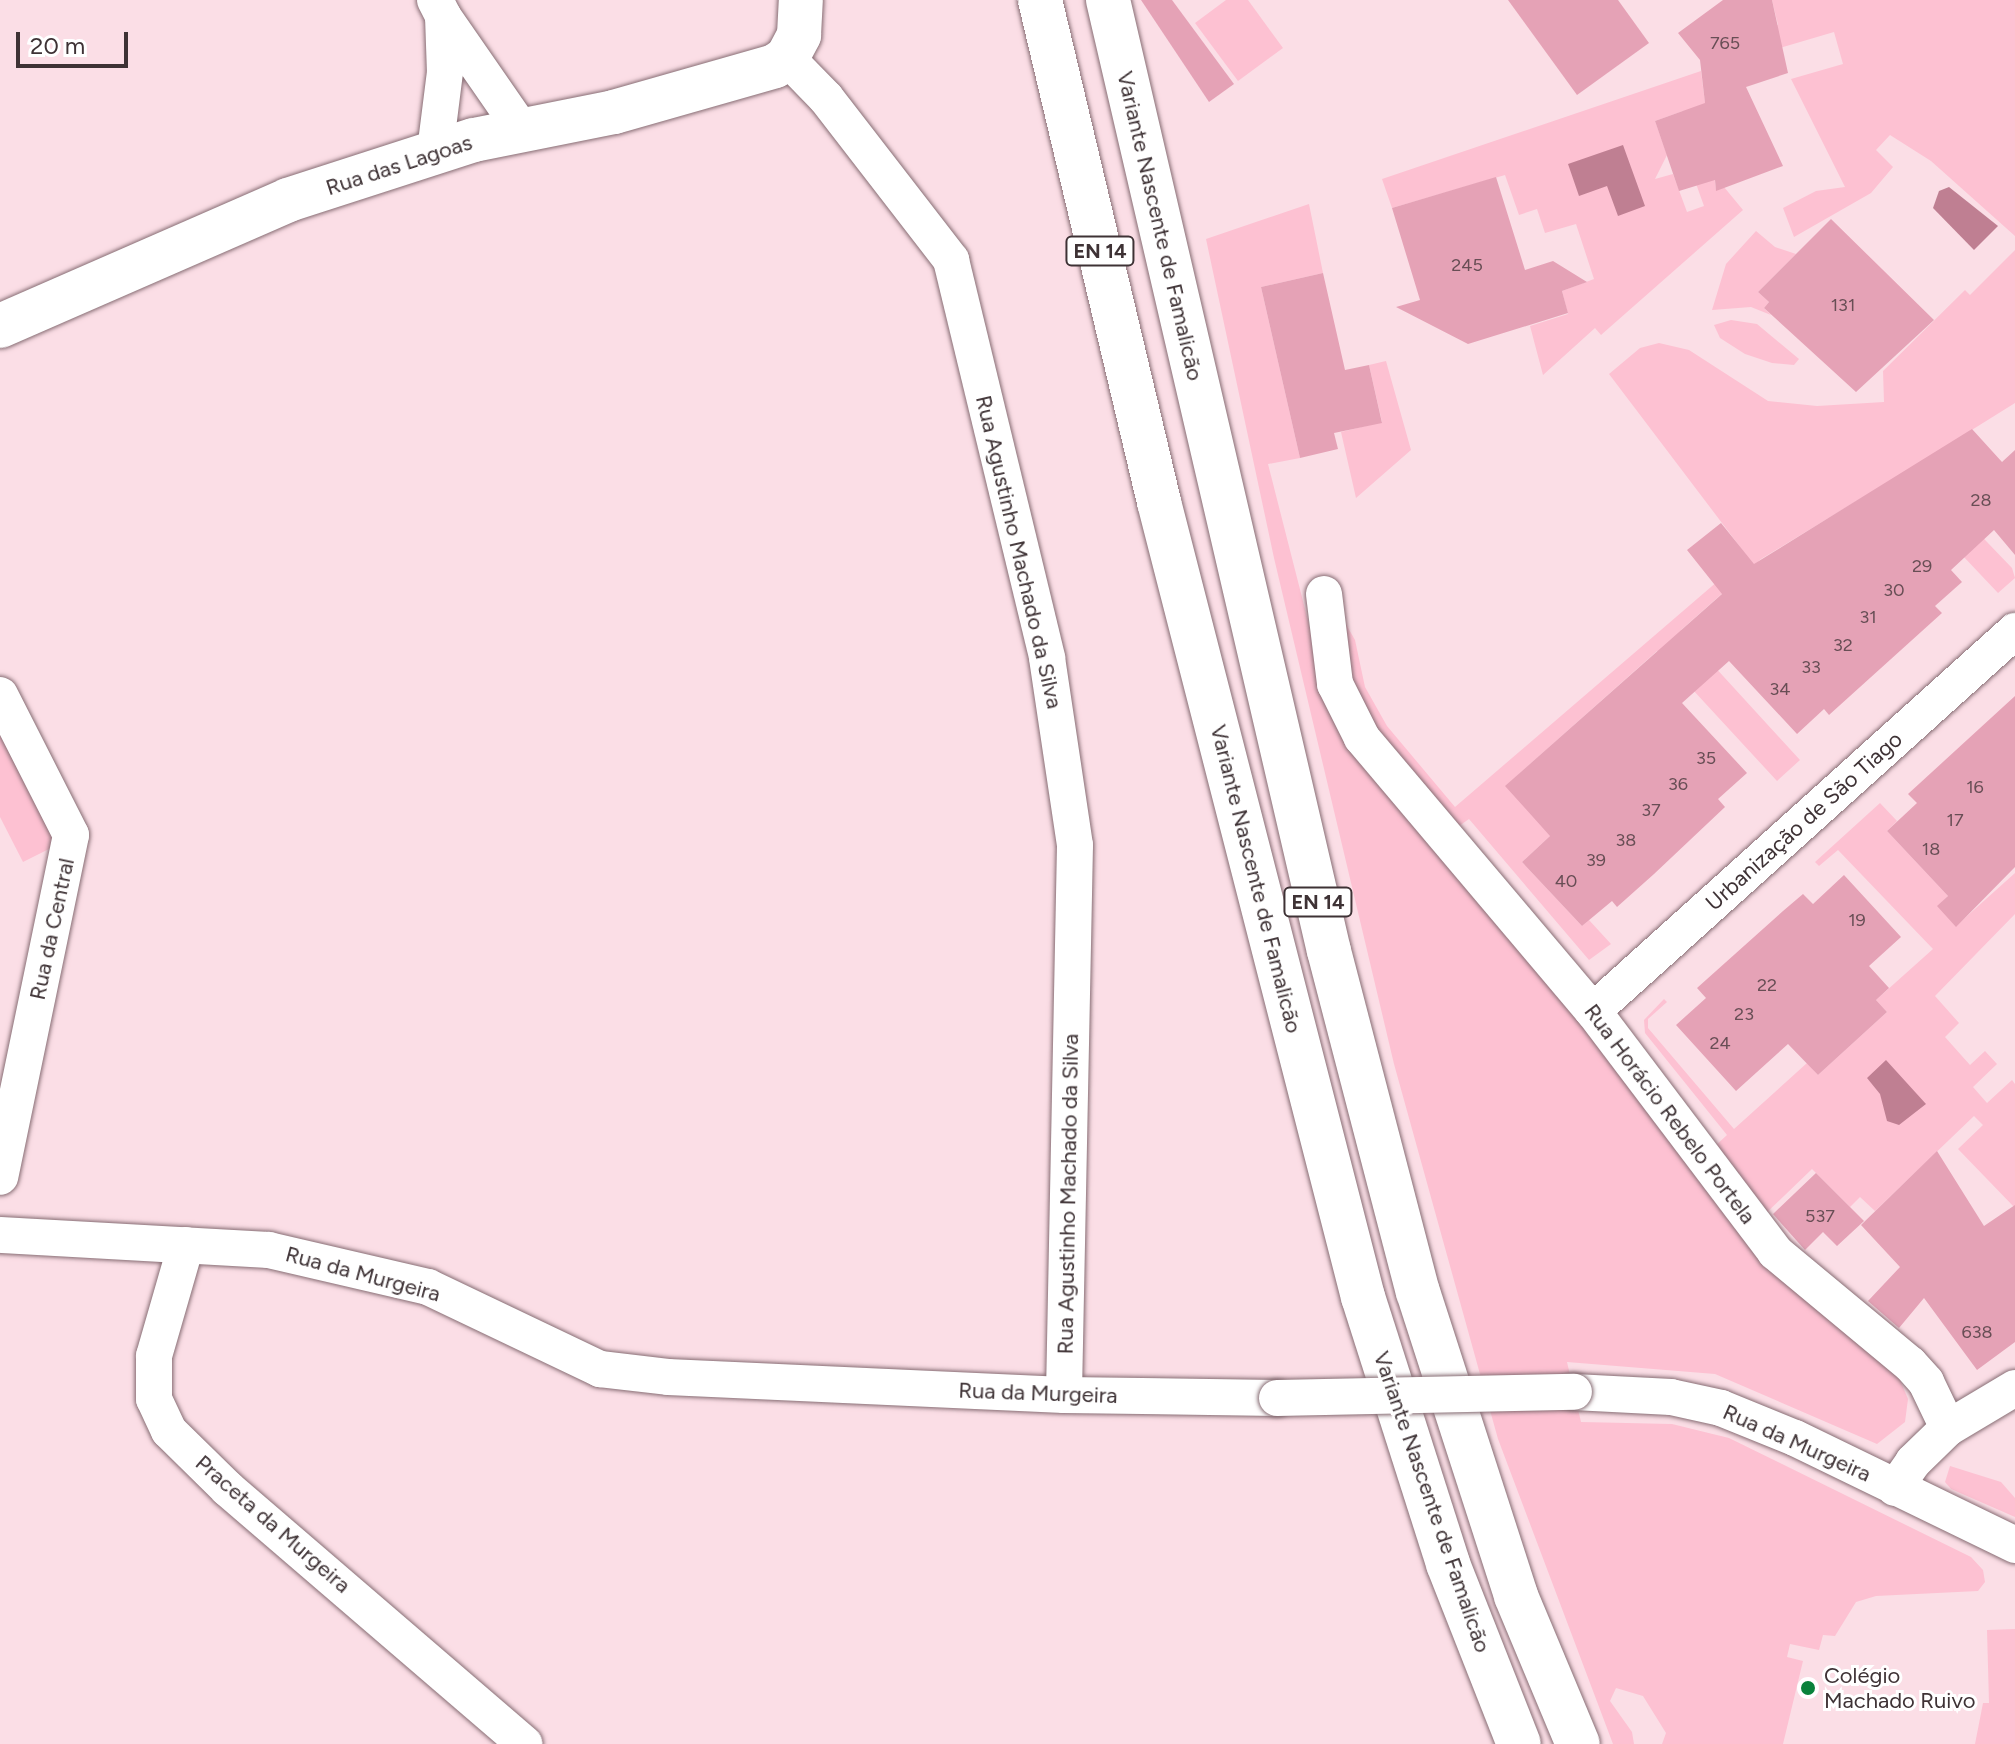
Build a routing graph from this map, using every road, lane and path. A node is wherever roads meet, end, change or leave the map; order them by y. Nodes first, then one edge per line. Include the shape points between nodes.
1 (1040, 0) edge
2 (1108, 0) edge
3 (439, 8) edge
4 (796, 31) edge
5 (522, 130) junction
6 (435, 151) junction
7 (0, 326) edge
8 (1324, 594) dead end
9 (2015, 631) edge
10 (0, 695) edge
11 (1593, 1011) junction
12 (0, 1177) edge
13 (0, 1235) edge
14 (186, 1245) junction
15 (2015, 1388) edge
16 (1064, 1395) junction
17 (1948, 1428) junction
18 (1895, 1488) junction
19 (2015, 1545) edge
20 (524, 1744) edge
21 (1519, 1744) edge
22 (1578, 1744) edge

1 - 21 main road, Variante Nascente de Famalicão / EN 14 via 1159,502 1363,1297 1448,1564
2 - 22 main road, Variante Nascente de Famalicão / EN 14 via 1329,951 1418,1292 1516,1596
3 - 5 street
3 - 6 street via 445,72
4 - 5 main road, Rua das Lagoas via 741,79
4 - 16 street, Rua Agustinho Machado da Silva via 826,98 951,260 1047,658 1075,845
5 - 6 main road, Rua das Lagoas
6 - 7 main road, Rua das Lagoas via 200,235
8 - 11 street, Rua Horácio Rebelo Portela via 1335,684 1362,738
9 - 11 street, Urbanização de São Tiago
10 - 12 street, Rua da Central via 71,835
11 - 17 street, Rua Horácio Rebelo Portela via 1775,1252 1910,1364 1926,1382
13 - 14 street, Rua da Murgeira
14 - 16 street, Rua da Murgeira via 269,1250 428,1287 600,1369 668,1377
14 - 20 street, Praceta da Murgeira via 154,1356 154,1399 169,1431 228,1489
15 - 17 street
16 - 18 street, Rua da Murgeira, bridge via 1277,1398 1574,1392 1671,1397 1721,1408
17 - 18 street
18 - 19 street

